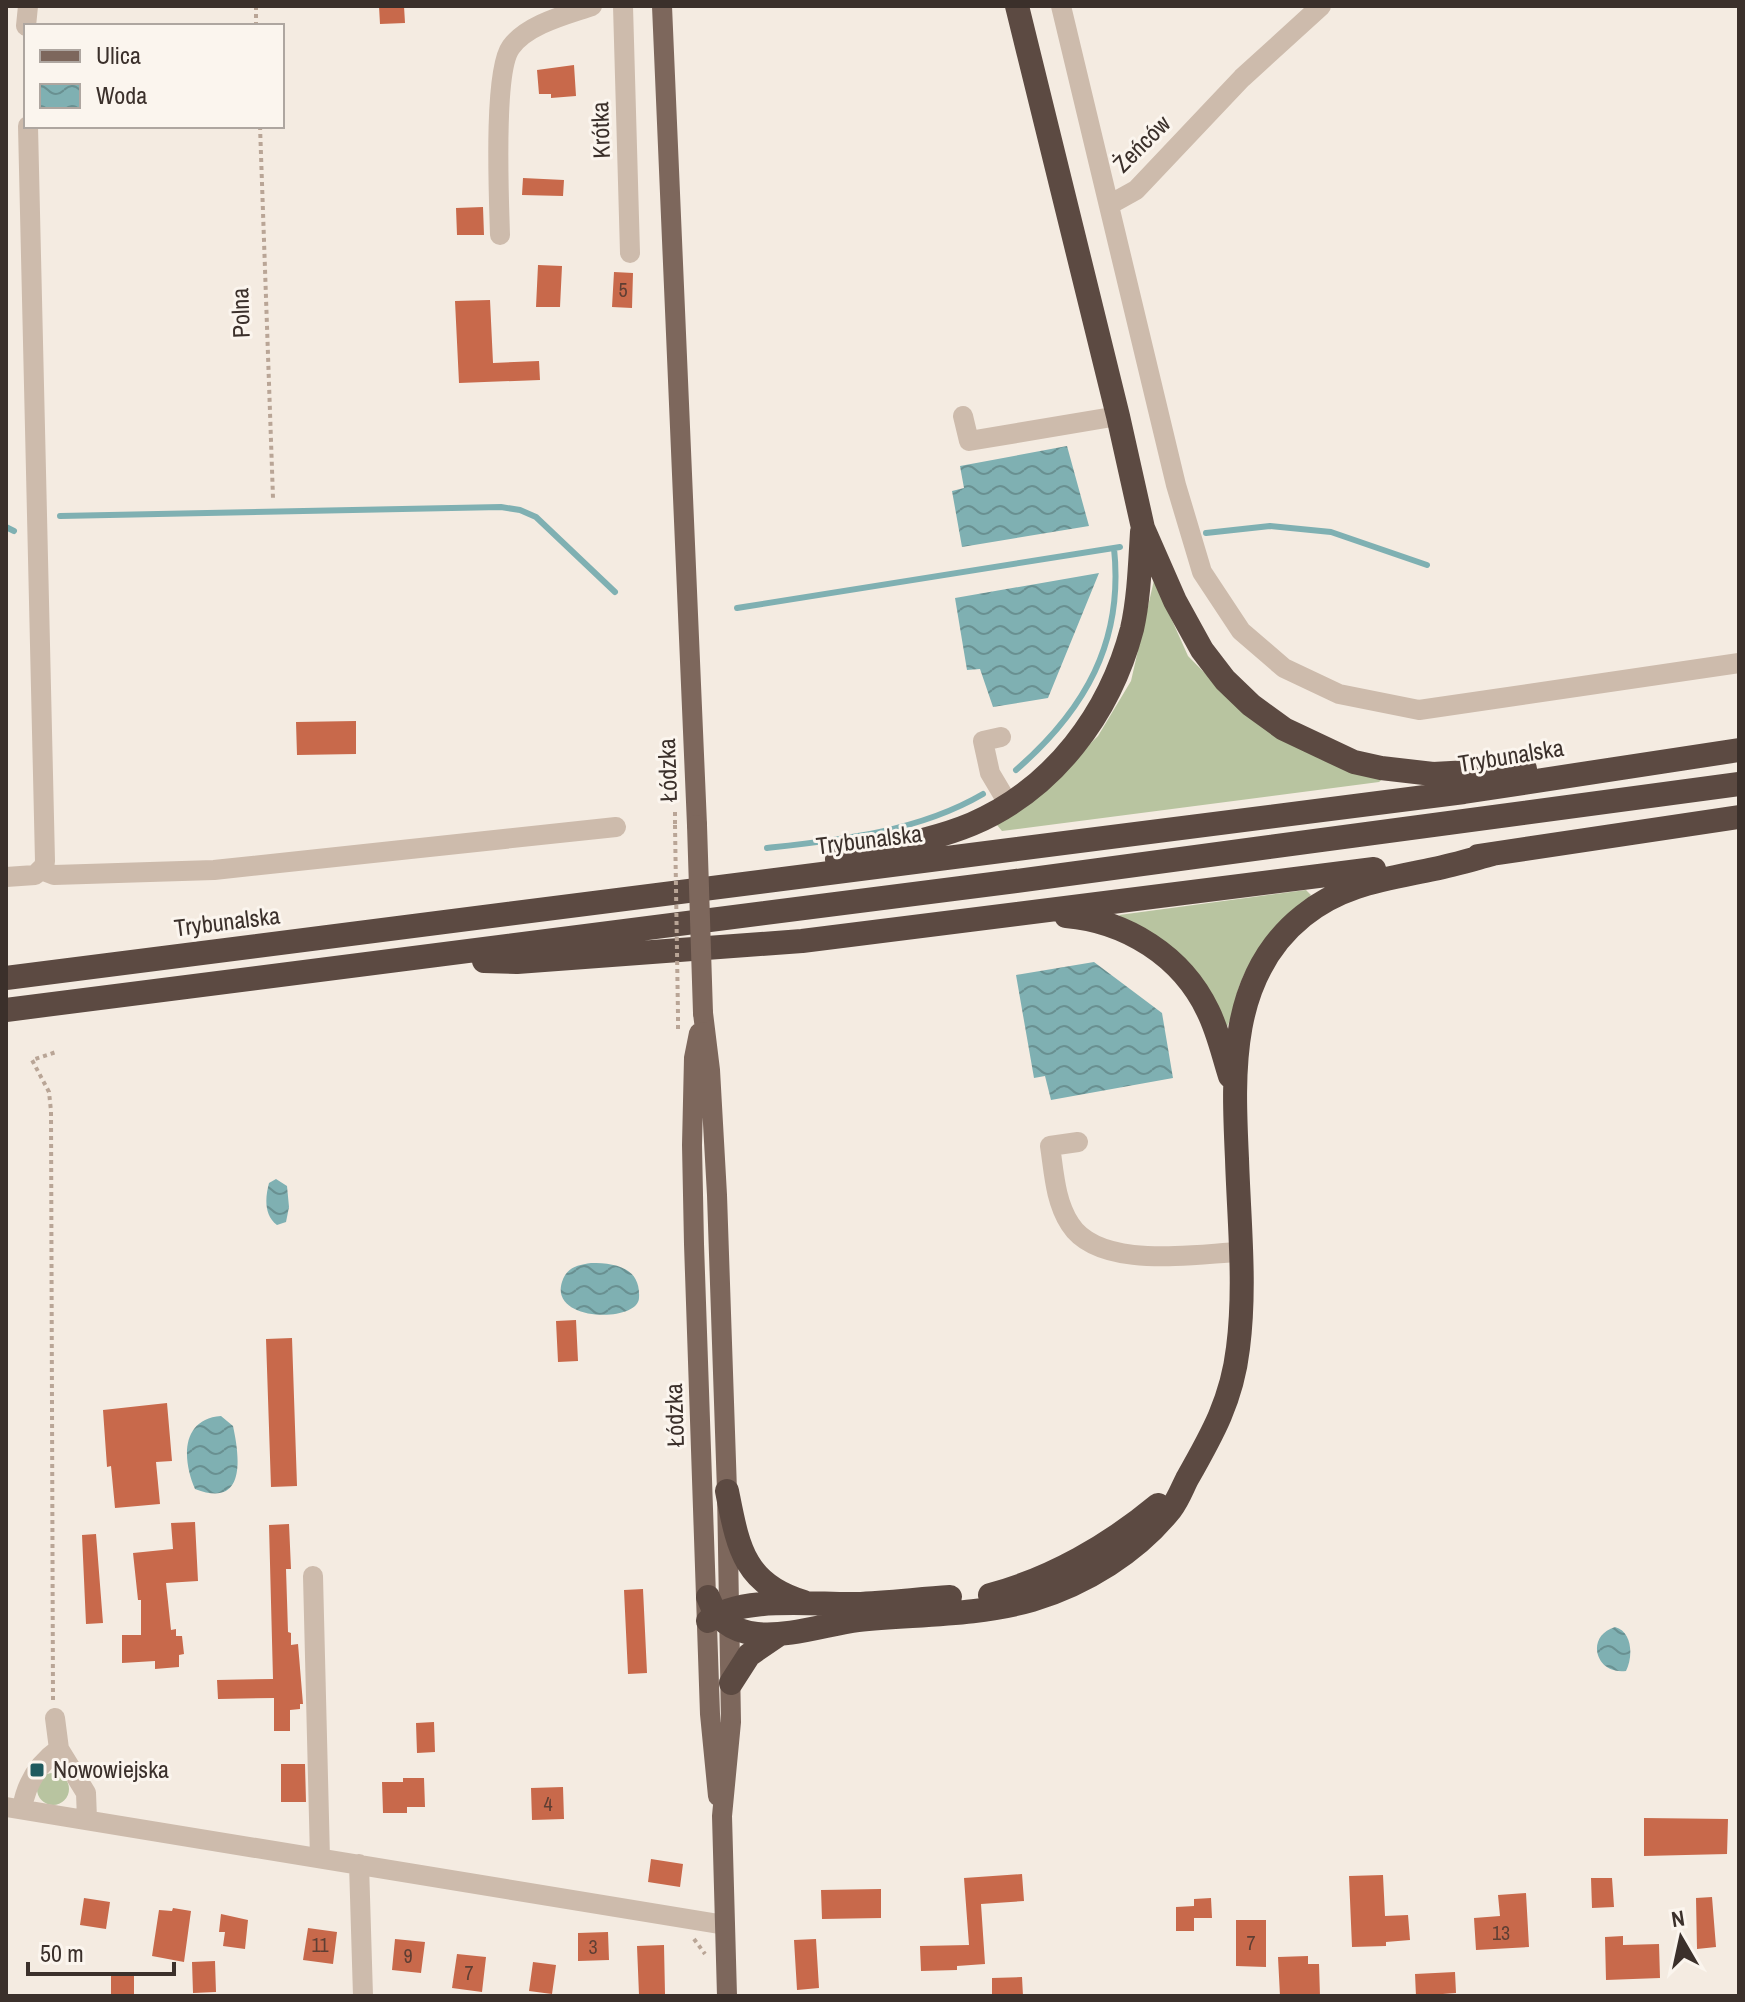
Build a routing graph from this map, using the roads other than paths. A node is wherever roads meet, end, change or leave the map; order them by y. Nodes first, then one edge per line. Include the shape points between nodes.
1 (592, 6) edge
2 (623, 6) edge
3 (662, 6) edge
4 (1017, 6) edge
5 (1061, 6) edge
6 (1321, 6) edge
7 (28, 128) edge
8 (1109, 205) junction
9 (500, 235) dead end
10 (630, 253) dead end
11 (963, 416) dead end
12 (1118, 416) junction
13 (1143, 528) junction
14 (1739, 663) edge
15 (1001, 737) dead end
16 (1739, 750) edge
17 (1590, 772) junction
18 (1739, 784) edge
19 (1009, 805) junction
20 (1739, 817) edge
21 (616, 827) dead end
22 (1493, 854) junction
23 (41, 870) junction
24 (6, 877) edge
25 (722, 887) junction
26 (1016, 914) junction
27 (410, 959) junction
28 (6, 978) edge
29 (6, 1010) edge
30 (703, 1013) junction
31 (1234, 1085) junction
32 (1078, 1142) dead end
33 (1240, 1252) junction
34 (1187, 1480) junction
35 (727, 1491) junction
36 (313, 1576) dead end
37 (814, 1604) junction
38 (718, 1614) junction
39 (782, 1633) junction
40 (731, 1683) junction
41 (55, 1718) road end
42 (59, 1749) junction
43 (14, 1808) edge
44 (722, 1816) junction
45 (87, 1819) junction
46 (320, 1858) junction
47 (359, 1864) junction
48 (725, 1925) junction
49 (363, 1996) edge
50 (727, 1996) edge

1 - 9 street via 532,29 509,49 500,81
2 - 10 street, Krótka
3 - 30 main road, Łódzka, bridge
4 - 12 highway
5 - 8 street, Żeńców
6 - 8 street, Żeńców via 1242,78 1136,190
7 - 23 street via 45,861
8 - 14 street via 1202,572 1241,631 1284,668 1339,694 1419,710
11 - 12 street via 969,441
12 - 13 highway
13 - 17 highway via 1202,650 1225,680 1284,729 1354,762 1381,768 1433,774
13 - 19 highway via 1132,625 1103,706 1065,756
15 - 19 street via 983,741 990,773
16 - 17 highway, Trybunalska
17 - 25 highway, Trybunalska
18 - 27 highway
19 - 25 highway via 941,835
20 - 22 highway
21 - 23 street via 214,870 54,875
22 - 26 highway
22 - 31 highway via 1356,885 1299,919 1264,959 1250,988
23 - 24 street
25 - 28 highway, Trybunalska
26 - 27 highway via 802,941 517,962
26 - 31 highway via 1098,922 1160,951 1184,974 1209,1011
27 - 29 highway
30 - 35 main road, Łódzka via 717,1195
30 - 38 main road, Łódzka via 694,1058 692,1145
31 - 33 highway
32 - 33 street via 1050,1146 1057,1196 1071,1226 1092,1244 1122,1254 1155,1256
33 - 34 highway via 1241,1322 1231,1384 1214,1434
34 - 37 highway via 1118,1535 1069,1564 992,1595
34 - 39 highway via 1174,1506 1130,1550 1066,1588 995,1609 858,1620
35 - 37 highway via 738,1547 752,1568 777,1590
35 - 38 main road, Łódzka
36 - 46 street
37 - 38 highway via 749,1606
38 - 39 highway via 754,1634
38 - 40 main road, Łódzka
38 - 44 main road, Łódzka via 713,1759
39 - 40 highway via 749,1655
40 - 44 main road, Łódzka
41 - 42 street
42 - 43 street via 30,1779
42 - 45 street via 86,1793
43 - 45 street
44 - 48 main road, Łódzka
45 - 46 street
46 - 47 street
47 - 48 street
47 - 49 street
48 - 50 main road, Łódzka

